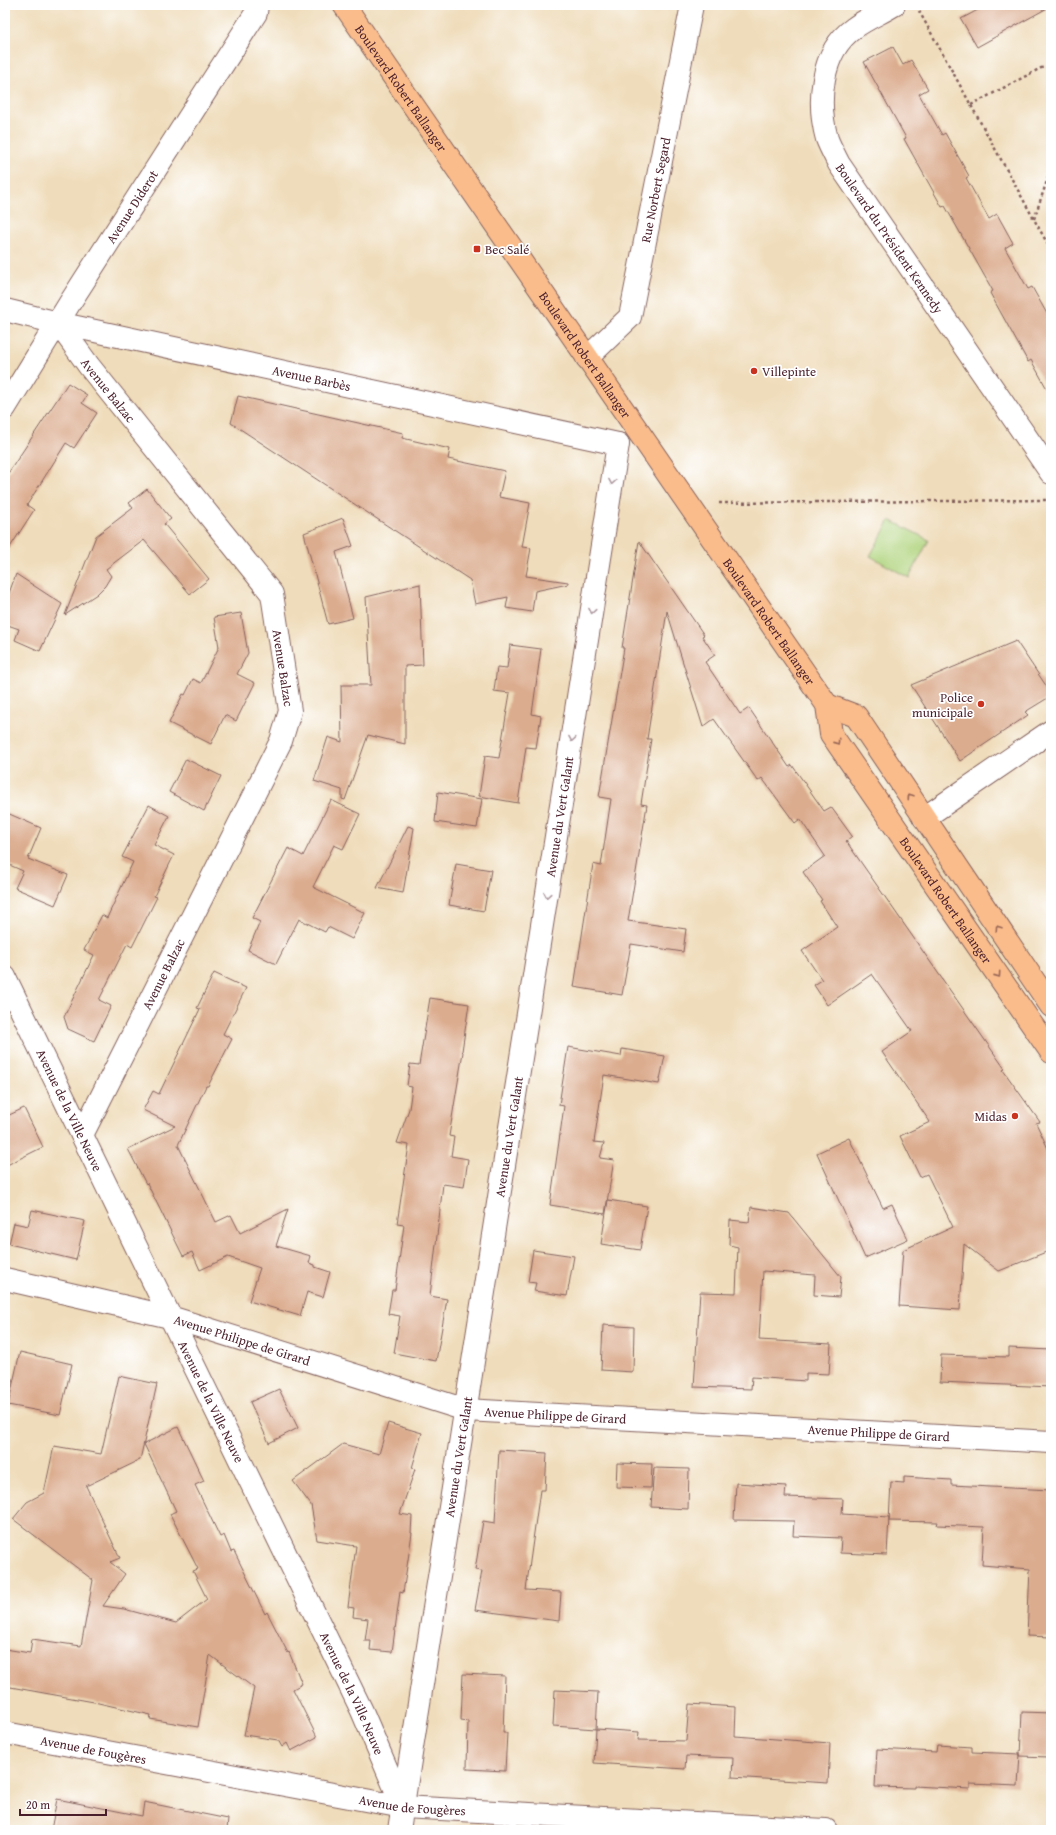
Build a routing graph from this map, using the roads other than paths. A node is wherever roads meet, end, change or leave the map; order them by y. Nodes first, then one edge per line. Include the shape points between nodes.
1 (257, 5) edge
2 (344, 5) edge
3 (692, 5) edge
4 (894, 5) edge
5 (5, 310) edge
6 (58, 323) junction
7 (587, 358) junction
8 (5, 408) edge
9 (637, 429) junction
10 (618, 444) junction
11 (1051, 473) edge
12 (827, 705) junction
13 (1051, 731) edge
14 (924, 818) junction
15 (5, 977) edge
16 (1051, 1006) edge
17 (1051, 1052) edge
18 (82, 1135) junction
19 (5, 1279) edge
20 (170, 1317) junction
21 (466, 1410) junction
22 (1051, 1442) edge
23 (5, 1734) edge
24 (402, 1807) junction
25 (399, 1830) edge
26 (826, 1830) edge

1 - 6 street, Avenue Diderot via 256,13
2 - 7 main road, Boulevard Robert Ballanger
3 - 7 street, Rue Norbert Segard via 630,317
4 - 11 street, Boulevard du Président Kennedy via 853,29 836,47 824,73 822,104 828,139 839,164
5 - 6 street, Avenue Barbès
6 - 8 street, Avenue Diderot
6 - 10 street, Avenue Barbès
6 - 18 street, Avenue Balzac via 89,366 272,594 290,711 281,741
7 - 9 main road, Boulevard Robert Ballanger
9 - 10 street
9 - 12 main road, Boulevard Robert Ballanger
10 -> 21 street, Avenue du Vert Galant
14 -> 12 main road, Boulevard Robert Ballanger via 856,716
12 -> 17 main road, Boulevard Robert Ballanger via 831,734
13 - 14 street
16 -> 14 main road, Boulevard Robert Ballanger
15 - 18 street, Avenue de la Ville Neuve
18 - 20 street, Avenue de la Ville Neuve
19 - 20 street, Avenue Philippe de Girard
20 - 21 street, Avenue Philippe de Girard
20 - 24 street, Avenue de la Ville Neuve via 362,1711
21 - 22 street, Avenue Philippe de Girard
21 - 24 street, Avenue du Vert Galant
23 - 24 street, Avenue de Fougères
24 - 25 street, Avenue du Vert Galant
24 - 26 street, Avenue de Fougères

